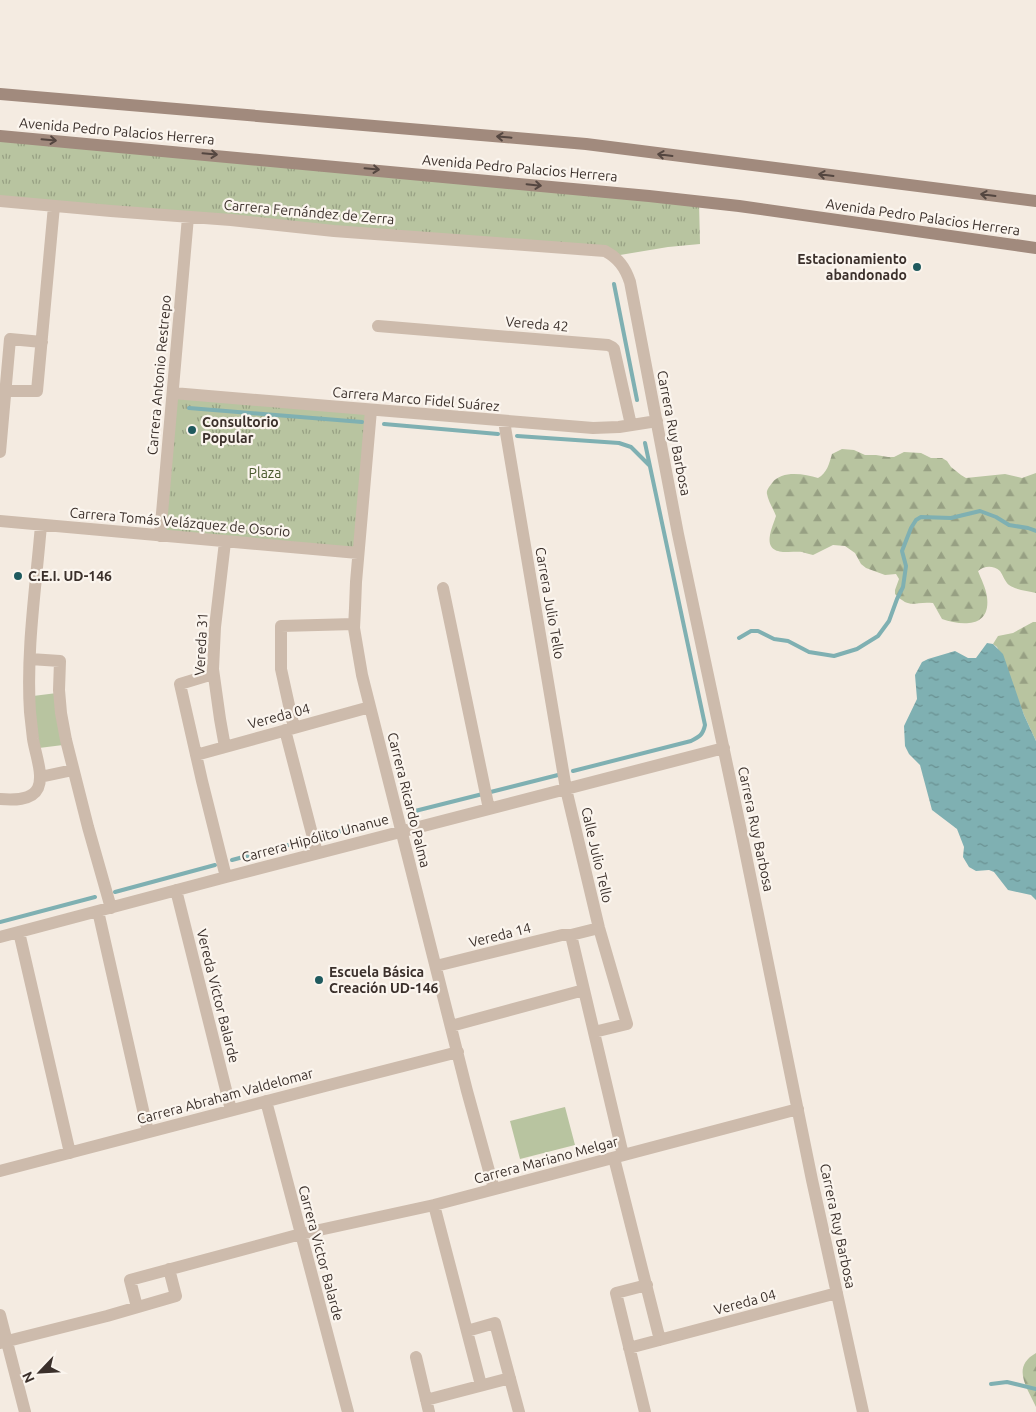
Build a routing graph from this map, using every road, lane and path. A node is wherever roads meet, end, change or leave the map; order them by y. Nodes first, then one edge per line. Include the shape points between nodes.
1 (0, 94) edge
2 (0, 136) edge
3 (0, 201) edge
4 (1036, 201) edge
5 (54, 206) junction
6 (188, 217) junction
7 (1036, 248) edge
8 (614, 256) joint
9 (378, 326) dead end
10 (42, 342) junction
11 (6, 391) junction
12 (173, 393) junction
13 (371, 410) junction
14 (504, 421) junction
15 (657, 421) junction
16 (631, 425) junction
17 (0, 452) edge
18 (0, 521) edge
19 (41, 525) junction
20 (160, 536) junction
21 (225, 542) junction
22 (358, 553) junction
23 (443, 588) dead end
24 (354, 624) junction
25 (30, 659) junction
26 (213, 674) junction
27 (370, 707) junction
28 (290, 729) junction
29 (225, 747) junction
30 (724, 748) junction
31 (196, 755) junction
32 (73, 770) junction
33 (40, 776) junction
34 (566, 789) junction
35 (487, 798) junction
36 (0, 800) edge
37 (402, 831) junction
38 (314, 843) junction
39 (226, 877) junction
40 (176, 890) junction
41 (111, 908) junction
42 (98, 911) junction
43 (599, 928) junction
44 (18, 932) junction
45 (571, 935) junction
46 (0, 937) edge
47 (436, 966) junction
48 (584, 990) junction
49 (451, 1026) junction
50 (594, 1032) junction
51 (458, 1052) junction
52 (266, 1101) junction
53 (798, 1108) junction
54 (232, 1110) junction
55 (148, 1132) junction
56 (70, 1153) junction
57 (619, 1156) junction
58 (0, 1171) edge
59 (494, 1189) junction
60 (434, 1205) junction
61 (301, 1234) junction
62 (169, 1269) junction
63 (647, 1285) junction
64 (836, 1293) junction
65 (137, 1307) junction
66 (0, 1315) edge
67 (467, 1331) junction
68 (660, 1340) junction
69 (3, 1342) edge
70 (629, 1348) junction
71 (416, 1357) dead end
72 (510, 1378) junction
73 (481, 1385) junction
74 (428, 1406) edge
75 (25, 1412) edge
76 (348, 1412) edge
77 (519, 1412) edge
78 (645, 1412) edge
79 (864, 1412) edge

4 -> 1 main road, Avenida Pedro Palacios Herrera via 586,144
2 -> 7 main road, Avenida Pedro Palacios Herrera via 649,196
3 - 5 street, Carrera Fernández de Zerra
5 - 6 street, Carrera Fernández de Zerra
5 - 10 street
6 - 8 street, Carrera Fernández de Zerra via 597,250
6 - 12 street, Carrera Antonio Restrepo
8 - 15 street, Carrera Ruy Barbosa via 630,282
9 - 16 street, Vereda 42 via 612,347
10 - 11 street via 37,391
10 - 11 street via 10,340
11 - 17 street
12 - 13 street, Carrera Marco Fidel Suárez
12 - 20 street, Carrera Antonio Restrepo
13 - 14 street, Carrera Marco Fidel Suárez
13 - 22 street, Carrera Ricardo Palma
14 - 16 street, Carrera Marco Fidel Suárez via 593,428
14 - 34 street, Carrera Julio Tello
15 - 16 street, Carrera Marco Fidel Suárez
15 - 30 street, Carrera Ruy Barbosa
18 - 19 street, Carrera Tomás Velázquez de Osorio
19 - 20 street, Carrera Tomás Velázquez de Osorio
19 - 25 street
20 - 21 street, Carrera Tomás Velázquez de Osorio
21 - 22 street, Carrera Tomás Velázquez de Osorio
21 - 26 street, Vereda 31
22 - 24 street, Carrera Ricardo Palma
23 - 35 street
24 - 27 street, Carrera Ricardo Palma via 356,649
24 - 28 street via 281,626 281,669
25 - 32 street via 60,661 61,713
25 - 33 street via 29,699
26 - 29 street, Vereda 31
26 - 31 street, Vereda 31 via 180,684
27 - 28 street, Vereda 04
27 - 37 street, Carrera Ricardo Palma
28 - 29 street, Vereda 04
28 - 38 street
29 - 31 street, Vereda 04
30 - 34 street, Carrera Hipólito Unanue
30 - 53 street, Carrera Ruy Barbosa
31 - 39 street, Vereda 31
32 - 33 street
32 - 41 street
33 - 36 street via 39,786 30,796
34 - 35 street, Carrera Hipólito Unanue
34 - 43 street, Calle Julio Tello
35 - 37 street, Carrera Hipólito Unanue
37 - 38 street, Carrera Hipólito Unanue
37 - 47 street, Carrera Ricardo Palma
38 - 39 street, Carrera Hipólito Unanue
39 - 40 street, Carrera Hipólito Unanue
40 - 41 street, Carrera Hipólito Unanue
40 - 54 street, Vereda Víctor Balarde
41 - 42 street, Carrera Hipólito Unanue
42 - 44 street, Carrera Hipólito Unanue
42 - 55 street
43 - 45 street
43 - 50 street, Calle Julio Tello via 627,1024
44 - 46 street, Carrera Hipólito Unanue
44 - 56 street
45 - 47 street, Vereda 14
45 - 48 street
47 - 49 street, Carrera Ricardo Palma
48 - 49 street
48 - 50 street
49 - 51 street, Carrera Ricardo Palma
50 - 57 street
51 - 52 street, Carrera Abraham Valdelomar
51 - 59 street, Carrera Ricardo Palma
52 - 54 street, Carrera Abraham Valdelomar
52 - 61 street, Carrera Victor Balarde
53 - 57 street, Carrera Mariano Melgar
53 - 64 street, Carrera Ruy Barbosa
54 - 55 street, Carrera Abraham Valdelomar
55 - 56 street, Carrera Abraham Valdelomar
56 - 58 street, Carrera Abraham Valdelomar
57 - 59 street, Carrera Mariano Melgar
57 - 63 street
59 - 60 street, Carrera Mariano Melgar
60 - 61 street, Carrera Mariano Melgar
60 - 67 street
61 - 62 street, Carrera Mariano Melgar
61 - 76 street, Carrera Victor Balarde
62 - 65 street, Carrera Mariano Melgar via 130,1280
62 - 65 street via 176,1296
63 - 68 street
63 - 70 street via 616,1293
64 - 68 street, Vereda 04
64 - 79 street, Carrera Ruy Barbosa
65 - 69 street
66 - 69 street
67 - 72 street via 495,1323
67 - 73 street
68 - 70 street, Vereda 04
69 - 75 street
70 - 78 street
71 - 74 street
72 - 73 street
72 - 77 street
73 - 74 street

